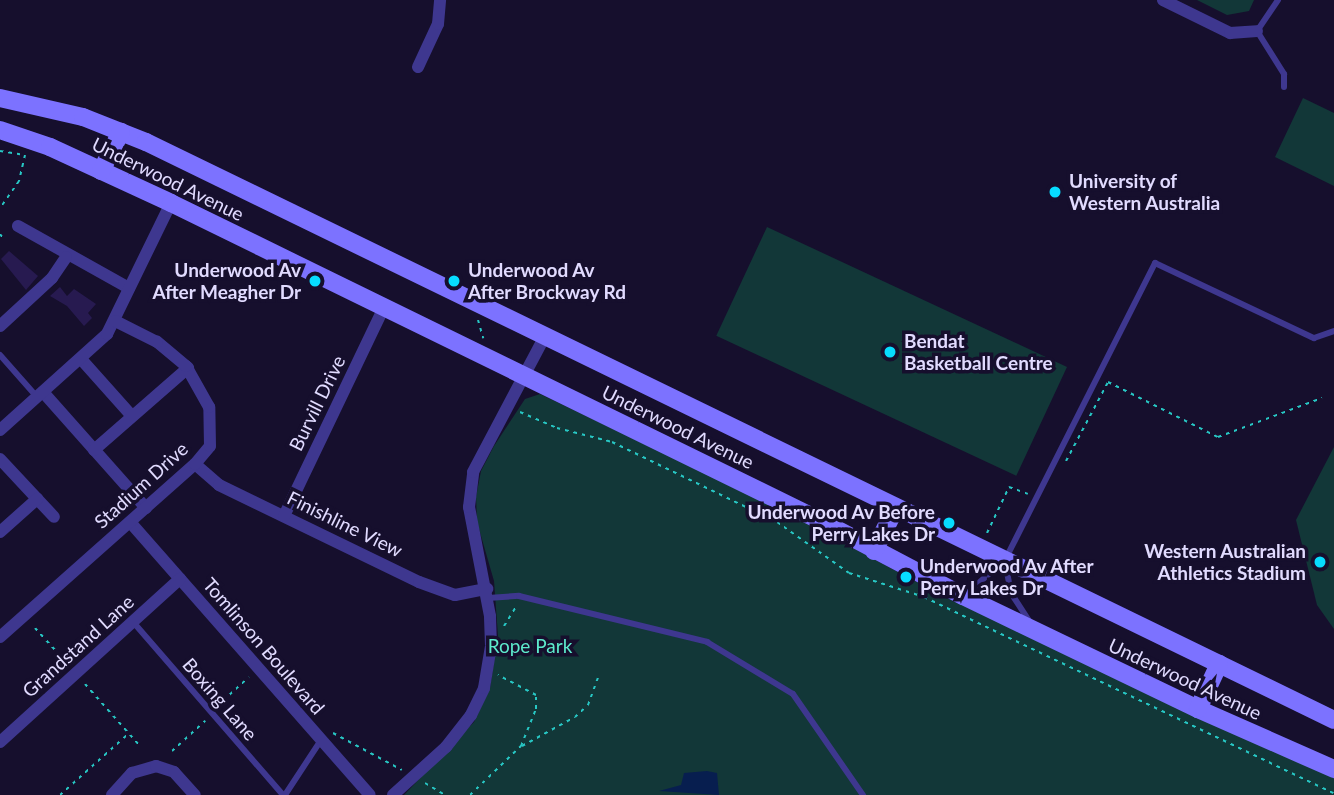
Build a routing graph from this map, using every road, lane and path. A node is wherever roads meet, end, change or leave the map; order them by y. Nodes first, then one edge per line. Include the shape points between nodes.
1 (440, 0) edge
2 (1163, 0) edge
3 (1278, 0) edge
4 (1257, 31) junction
5 (418, 67) dead end
6 (1284, 87) dead end
7 (0, 98) edge
8 (0, 130) edge
9 (121, 132) junction
10 (0, 151) edge
11 (101, 171) junction
12 (171, 203) junction
13 (0, 208) edge
14 (18, 226) dead end
15 (0, 234) edge
16 (4, 238) dead end
17 (66, 257) junction
18 (129, 288) junction
19 (473, 302) junction
20 (384, 307) junction
21 (115, 321) junction
22 (0, 326) edge
23 (1334, 331) edge
24 (545, 336) junction
25 (0, 355) edge
26 (488, 358) junction
27 (81, 359) junction
28 (188, 368) junction
29 (526, 376) junction
30 (40, 395) junction
31 (1322, 398) dead end
32 (510, 407) junction
33 (132, 416) junction
34 (0, 430) edge
35 (94, 450) junction
36 (0, 458) edge
37 (195, 464) junction
38 (1064, 466) dead end
39 (1035, 498) junction
40 (37, 499) junction
41 (896, 507) junction
42 (146, 508) junction
43 (284, 516) junction
44 (54, 517) dead end
45 (130, 522) junction
46 (0, 532) edge
47 (985, 537) dead end
48 (874, 551) junction
49 (976, 553) dead end
50 (1005, 560) junction
51 (937, 575) dead end
52 (180, 579) junction
53 (487, 593) junction
54 (519, 596) junction
55 (963, 596) junction
56 (134, 623) junction
57 (36, 628) dead end
58 (3, 629) edge
59 (1038, 631) junction
60 (491, 635) junction
61 (1219, 664) junction
62 (72, 669) dead end
63 (488, 670) junction
64 (80, 678) dead end
65 (597, 678) dead end
66 (1198, 709) junction
67 (1334, 720) edge
68 (129, 733) junction
69 (322, 734) junction
70 (0, 741) edge
71 (140, 746) dead end
72 (521, 746) junction
73 (1334, 769) edge
74 (415, 777) junction
75 (1334, 793) edge
76 (60, 795) edge
77 (112, 795) edge
78 (195, 795) edge
79 (284, 795) edge
80 (370, 795) edge
81 (393, 795) edge
82 (445, 795) edge
83 (470, 795) edge
84 (863, 795) edge

1 - 5 street via 438,24
2 - 4 street via 1230,33
3 - 4 lane
4 - 6 lane via 1284,74
7 - 9 main road, Underwood Avenue via 72,114
8 - 11 main road, Underwood Avenue
9 - 11 main road
9 - 19 main road, Underwood Avenue
10 - 13 path via 25,155 19,181
11 - 12 main road, Underwood Avenue
12 - 18 street
12 - 20 main road, Underwood Avenue
14 - 17 street
15 - 16 path
17 - 18 street
17 - 22 street via 52,278
18 - 21 street
19 - 24 main road, Underwood Avenue
19 - 26 path
20 - 26 main road, Underwood Avenue
20 - 43 street, Burvill Drive
21 - 27 street
21 - 28 street, Stadium Drive via 173,353
23 - 39 lane via 1314,338 1155,263
24 - 29 street
24 - 41 main road, Underwood Avenue
25 - 30 lane
26 - 29 main road, Underwood Avenue
27 - 30 street
27 - 33 street
28 - 33 street
28 - 37 street, Stadium Drive via 212,418 210,446
29 - 32 street
29 - 48 main road, Underwood Avenue
30 - 34 street
30 - 35 street
31 - 38 path via 1218,437 1108,382
32 - 53 street via 480,454 470,490 472,527
32 - 75 path via 556,428 612,442 777,522 849,573 924,597
33 - 35 street
35 - 42 street
36 - 40 street
37 - 42 street, Stadium Drive
37 - 43 street, Finishline View via 219,485
39 - 47 path via 1009,486
39 - 50 lane
40 - 44 street
40 - 46 street
41 - 48 main road
41 - 50 main road, Underwood Avenue
42 - 45 street, Stadium Drive
43 - 53 street, Finishline View via 440,590
45 - 52 street, Tomlinson Boulevard
45 - 58 street, Stadium Drive
48 - 55 main road, Underwood Avenue
49 - 51 path via 972,561 947,566
50 - 55 lane
50 - 59 lane via 1011,593
50 - 61 main road, Underwood Avenue
52 - 56 street, Grandstand Lane
52 - 69 street, Tomlinson Boulevard
53 - 54 lane
53 - 60 street
54 - 60 path via 513,616
54 - 84 lane via 708,642 793,694
55 - 59 main road, Underwood Avenue
56 - 70 street, Grandstand Lane
56 - 79 lane, Boxing Lane
57 - 62 path
59 - 66 main road, Underwood Avenue
60 - 63 street
61 - 66 main road
61 - 67 main road, Underwood Avenue
63 - 72 path via 536,695 536,709
63 - 74 street via 471,715
64 - 68 path
65 - 72 path via 588,705
66 - 73 main road, Underwood Avenue
68 - 71 path
68 - 76 path
69 - 74 path
69 - 79 lane
69 - 80 street, Tomlinson Boulevard
72 - 83 path
74 - 81 street
74 - 82 path
77 - 78 street via 132,773 156,766 174,772

